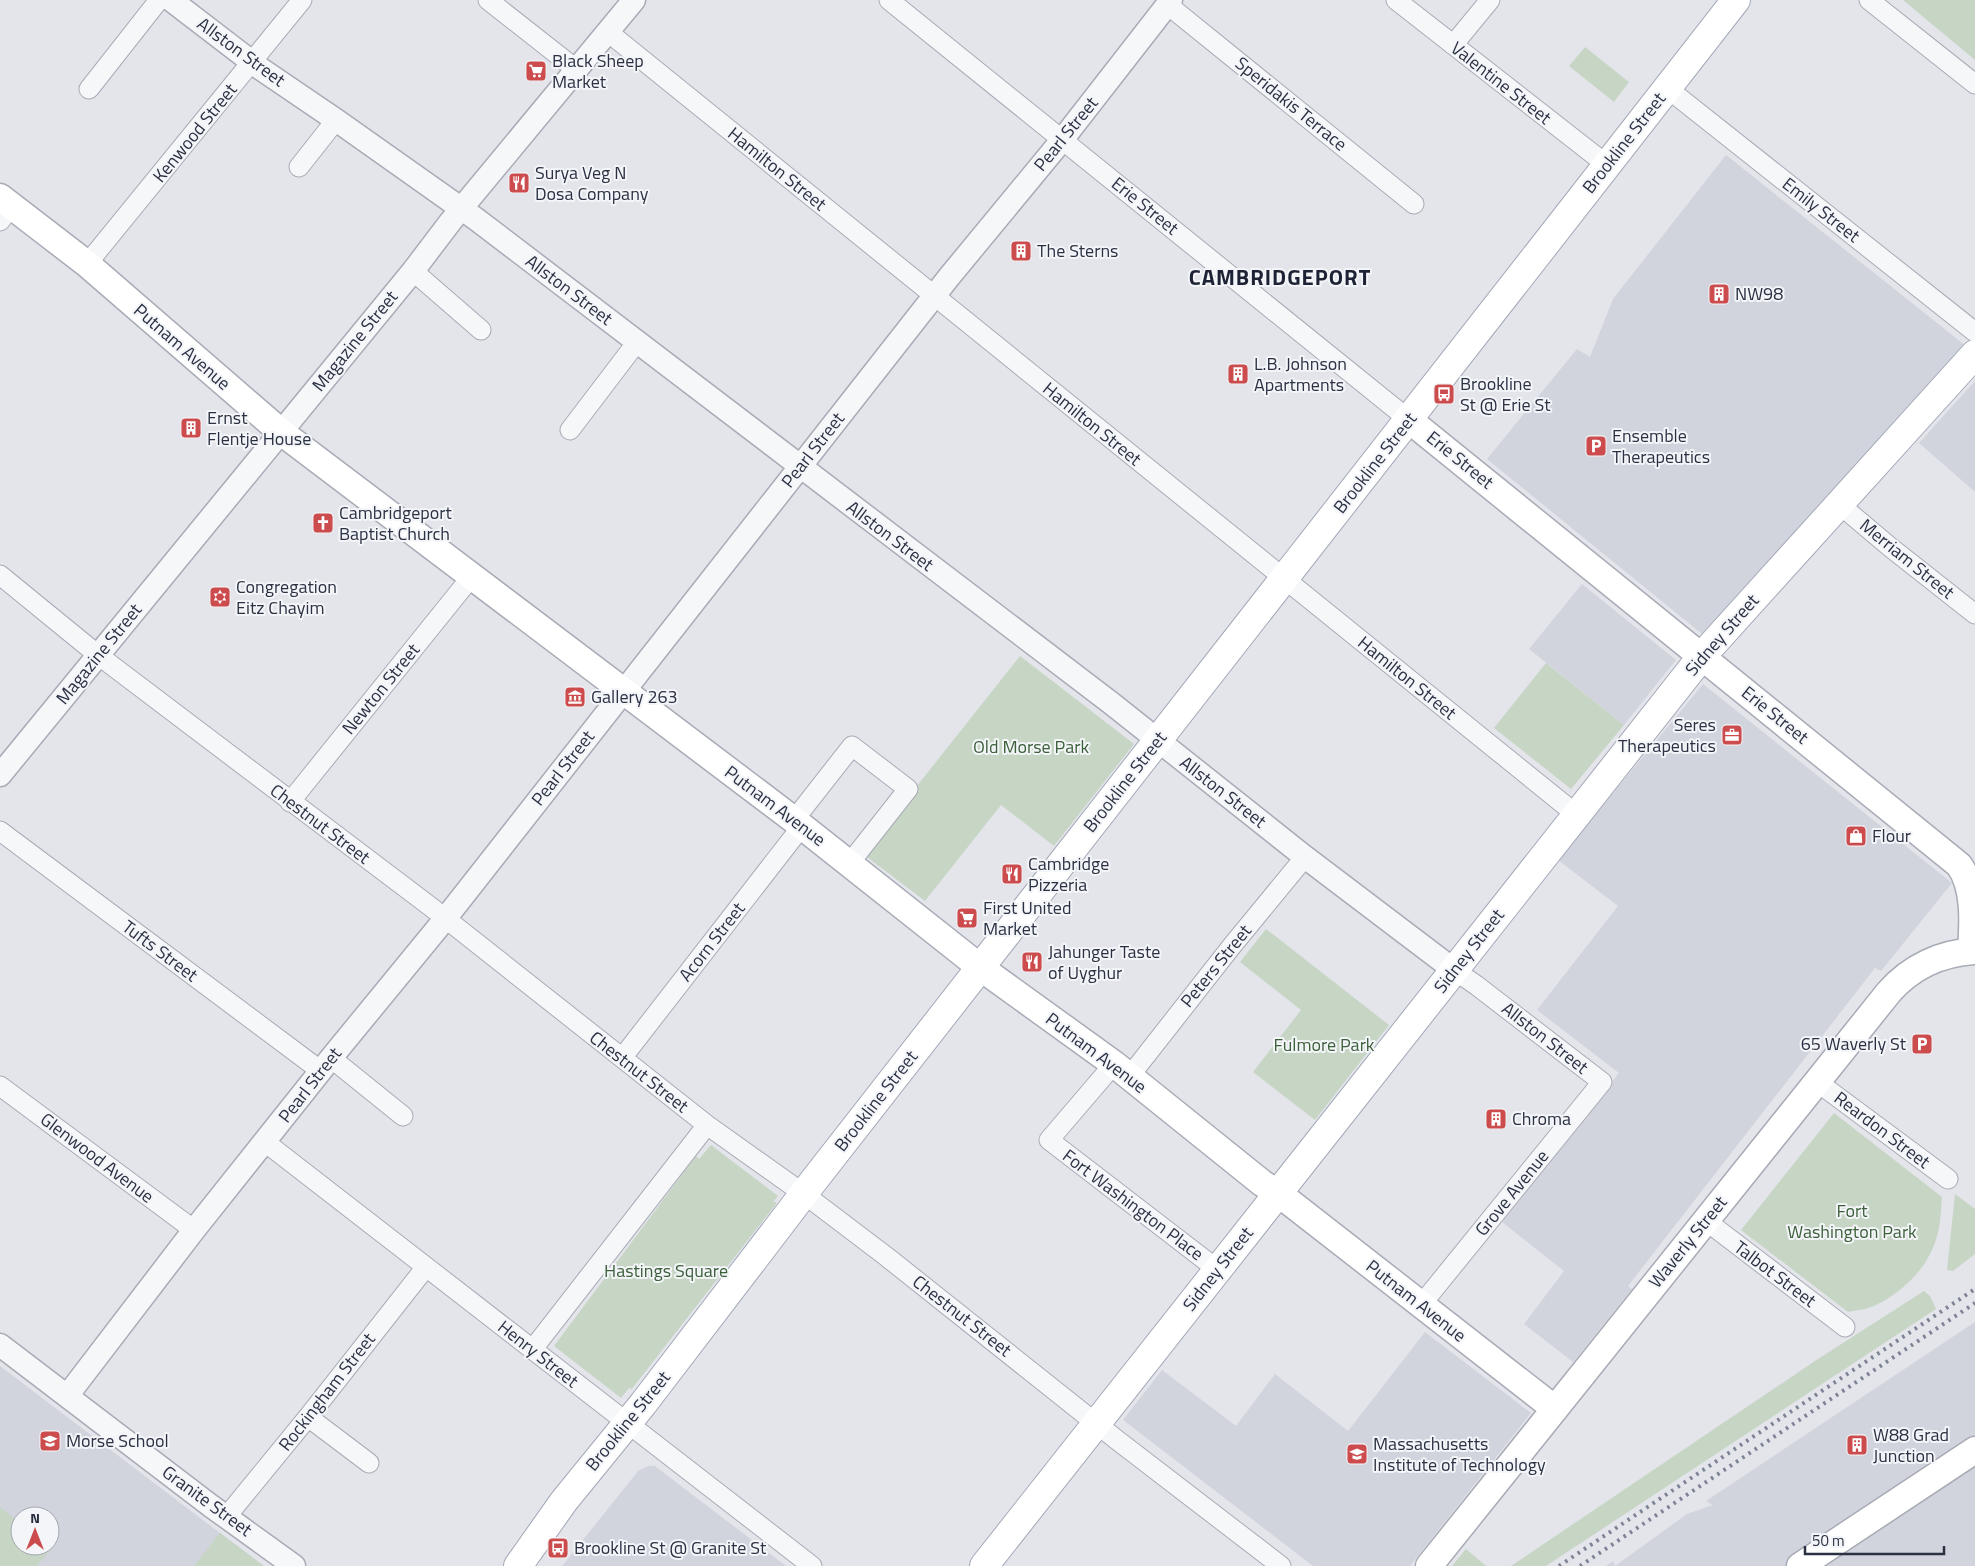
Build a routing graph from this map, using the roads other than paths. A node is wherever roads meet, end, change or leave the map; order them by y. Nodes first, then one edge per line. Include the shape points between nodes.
1 (159, 0) edge
2 (171, 0) edge
3 (302, 0) edge
4 (488, 0) edge
5 (634, 0) edge
6 (889, 0) edge
7 (1396, 0) edge
8 (1490, 0) edge
9 (1736, 0) edge
10 (1869, 0) edge
11 (1170, 2) edge
12 (608, 32) junction
13 (1453, 45) junction
14 (252, 62) junction
15 (577, 70) junction
16 (1975, 84) edge
17 (1667, 88) junction
18 (89, 89) dead end
19 (336, 120) junction
20 (1062, 140) junction
21 (1607, 165) junction
22 (299, 167) dead end
23 (1414, 204) dead end
24 (4, 208) edge
25 (462, 208) junction
26 (87, 264) junction
27 (413, 271) junction
28 (934, 296) junction
29 (481, 330) dead end
30 (1975, 332) edge
31 (637, 342) junction
32 (1975, 354) edge
33 (1408, 419) junction
34 (570, 430) dead end
35 (281, 432) junction
36 (800, 466) junction
37 (1839, 504) junction
38 (0, 575) edge
39 (472, 576) junction
40 (1284, 579) junction
41 (1975, 614) edge
42 (98, 655) junction
43 (1702, 656) junction
44 (622, 691) junction
45 (1157, 740) junction
46 (0, 775) edge
47 (290, 802) junction
48 (1577, 815) junction
49 (798, 823) junction
50 (0, 831) edge
51 (1305, 858) junction
52 (849, 864) junction
53 (1974, 891) edge
54 (445, 919) junction
55 (1973, 951) edge
56 (981, 968) junction
57 (1454, 970) junction
58 (622, 1058) junction
59 (326, 1064) junction
60 (1121, 1071) junction
61 (1816, 1081) junction
62 (1602, 1082) joint
63 (0, 1086) edge
64 (403, 1116) dead end
65 (707, 1125) junction
66 (1049, 1140) joint
67 (265, 1142) junction
68 (1948, 1179) dead end
69 (1278, 1193) junction
70 (804, 1194) junction
71 (1705, 1220) junction
72 (194, 1230) junction
73 (426, 1267) junction
74 (1218, 1270) junction
75 (1422, 1305) junction
76 (1845, 1327) dead end
77 (0, 1345) edge
78 (532, 1350) junction
79 (67, 1396) junction
80 (1555, 1409) junction
81 (308, 1417) junction
82 (626, 1423) junction
83 (1097, 1423) junction
84 (1975, 1450) edge
85 (369, 1463) dead end
86 (227, 1516) junction
87 (294, 1566) edge
88 (518, 1566) edge
89 (812, 1566) edge
90 (984, 1566) edge
91 (1281, 1566) edge
92 (1429, 1566) edge
93 (1802, 1566) edge

1 - 18 street
2 - 14 street, Allston Street
3 - 14 street, Kenwood Street
4 - 15 street
5 - 12 street, Magazine Street
6 - 20 street, Erie Street
7 - 13 street, Valentine Street
8 - 13 street
9 - 17 main road, Brookline Street
10 - 16 street
11 - 20 street, Pearl Street
11 - 23 street, Speridakis Terrace
12 - 15 street, Magazine Street
12 - 28 street, Hamilton Street
13 - 21 street, Valentine Street
14 - 19 street, Allston Street
14 - 26 street, Kenwood Street
15 - 25 street, Magazine Street
17 - 21 main road, Brookline Street
17 - 30 street, Emily Street
19 - 22 street
19 - 25 street, Allston Street
20 - 28 street, Pearl Street
20 - 33 street, Erie Street
21 - 33 main road, Brookline Street
24 - 26 main road, Putnam Avenue
25 - 27 street, Magazine Street
25 - 31 street, Allston Street
26 - 35 main road, Putnam Avenue
27 - 29 street
27 - 35 street, Magazine Street
28 - 36 street, Pearl Street
28 - 40 street, Hamilton Street
31 - 34 street
31 - 36 street, Allston Street
32 - 37 main road, Sidney Street
33 - 40 main road, Brookline Street
33 - 43 main road, Erie Street
35 - 39 main road, Putnam Avenue
35 - 42 street, Magazine Street
36 - 44 street, Pearl Street
36 - 45 street, Allston Street
37 - 41 street, Merriam Street
37 - 43 main road, Sidney Street
38 - 42 street, Chestnut Street
39 - 44 main road, Putnam Avenue
39 - 47 street, Newton Street
40 - 45 main road, Brookline Street
40 - 48 street, Hamilton Street
42 - 46 street, Magazine Street
42 - 47 street, Chestnut Street
43 - 48 main road, Sidney Street
43 - 53 main road, Erie Street via 1959,865 1968,874
44 - 49 main road, Putnam Avenue
44 - 54 street, Pearl Street
45 - 51 street, Allston Street
45 - 56 main road, Brookline Street
47 - 54 street, Chestnut Street
48 - 57 main road, Sidney Street
49 - 52 main road, Putnam Avenue
49 - 52 street, Acorn Street via 852,746 908,789
49 - 58 street, Acorn Street
50 - 59 street, Tufts Street
51 - 57 street, Allston Street
51 - 60 street, Peters Street
52 - 56 main road, Putnam Avenue
53 - 55 main road, Erie Street
54 - 58 street, Chestnut Street
54 - 59 street, Pearl Street
55 - 61 main road, Waverly Street via 1928,962 1908,973
56 - 60 main road, Putnam Avenue
56 - 70 main road, Brookline Street
57 - 62 street, Allston Street
57 - 69 main road, Sidney Street
58 - 65 street, Chestnut Street
59 - 64 street, Tufts Street
59 - 67 street, Pearl Street
60 - 66 street, Peters Street
60 - 69 main road, Putnam Avenue
61 - 68 street, Reardon Street
61 - 71 main road, Waverly Street
62 - 75 street, Grove Avenue
63 - 72 street, Glenwood Avenue
65 - 70 street, Chestnut Street
65 - 78 street
66 - 74 street, Fort Washington Place
67 - 72 street, Pearl Street
67 - 73 street, Henry Street
69 - 74 main road, Sidney Street
69 - 75 main road, Putnam Avenue
70 - 82 main road, Brookline Street
70 - 83 street, Chestnut Street
71 - 76 street, Talbot Street
71 - 80 main road, Waverly Street
72 - 79 street, Pearl Street
73 - 78 street, Henry Street
73 - 81 street, Rockingham Street
74 - 83 main road, Sidney Street
75 - 80 main road, Putnam Avenue
77 - 79 street, Granite Street
78 - 82 street, Henry Street
79 - 86 street, Granite Street
80 - 92 main road, Waverly Street
81 - 85 street
81 - 86 street, Rockingham Street
82 - 88 main road, Brookline Street via 548,1521
82 - 89 street, Henry Street
83 - 90 main road, Sidney Street
83 - 91 street, Chestnut Street
84 - 93 main road
86 - 87 street, Granite Street

